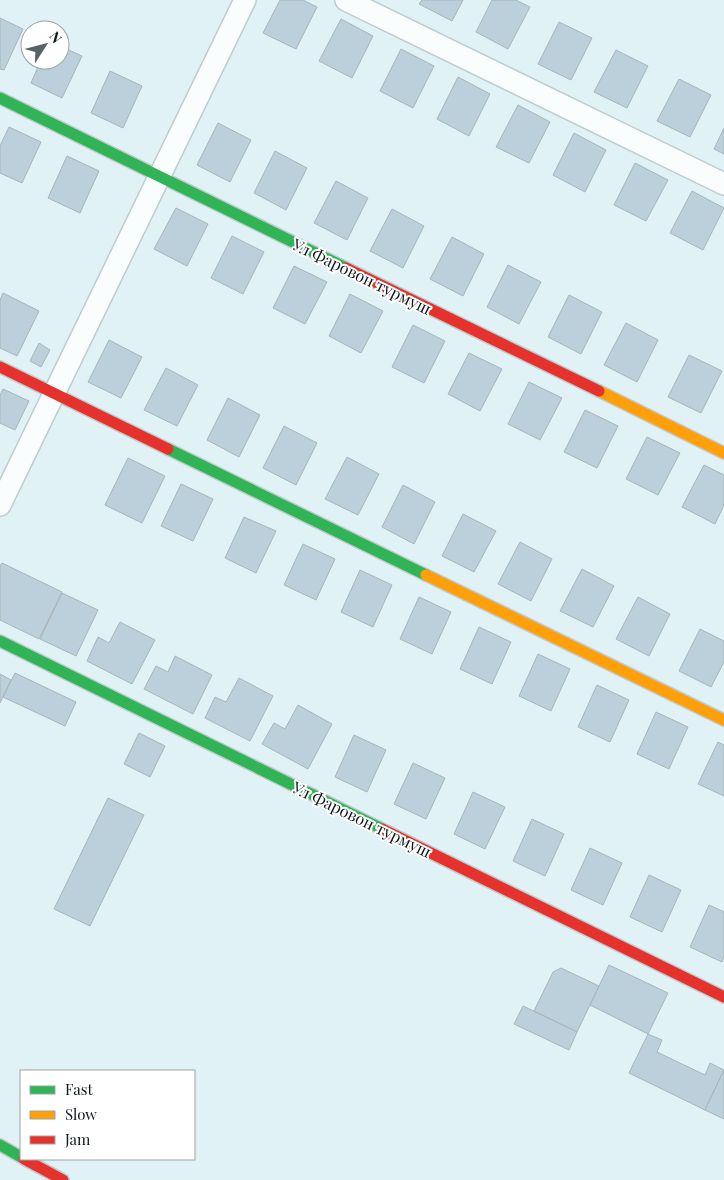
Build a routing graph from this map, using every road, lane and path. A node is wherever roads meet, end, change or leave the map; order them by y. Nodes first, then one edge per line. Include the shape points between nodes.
1 (245, 0) edge
2 (346, 0) edge
3 (0, 98) edge
4 (159, 177) junction
5 (724, 184) edge
6 (0, 367) edge
7 (54, 393) junction
8 (724, 453) edge
9 (0, 505) edge
10 (0, 641) edge
11 (724, 720) edge
12 (724, 997) edge
13 (0, 1146) edge
14 (20, 1156) edge
15 (27, 1160) edge
16 (63, 1180) edge

1 - 4 street
2 - 5 street
3 - 4 street, Ул Фаровон турмуш
4 - 7 street
4 - 8 street, Ул Фаровон турмуш
6 - 7 street
7 - 9 street
7 - 11 street
10 - 12 street, Ул Фаровон турмуш
13 - 14 street
15 - 16 street

